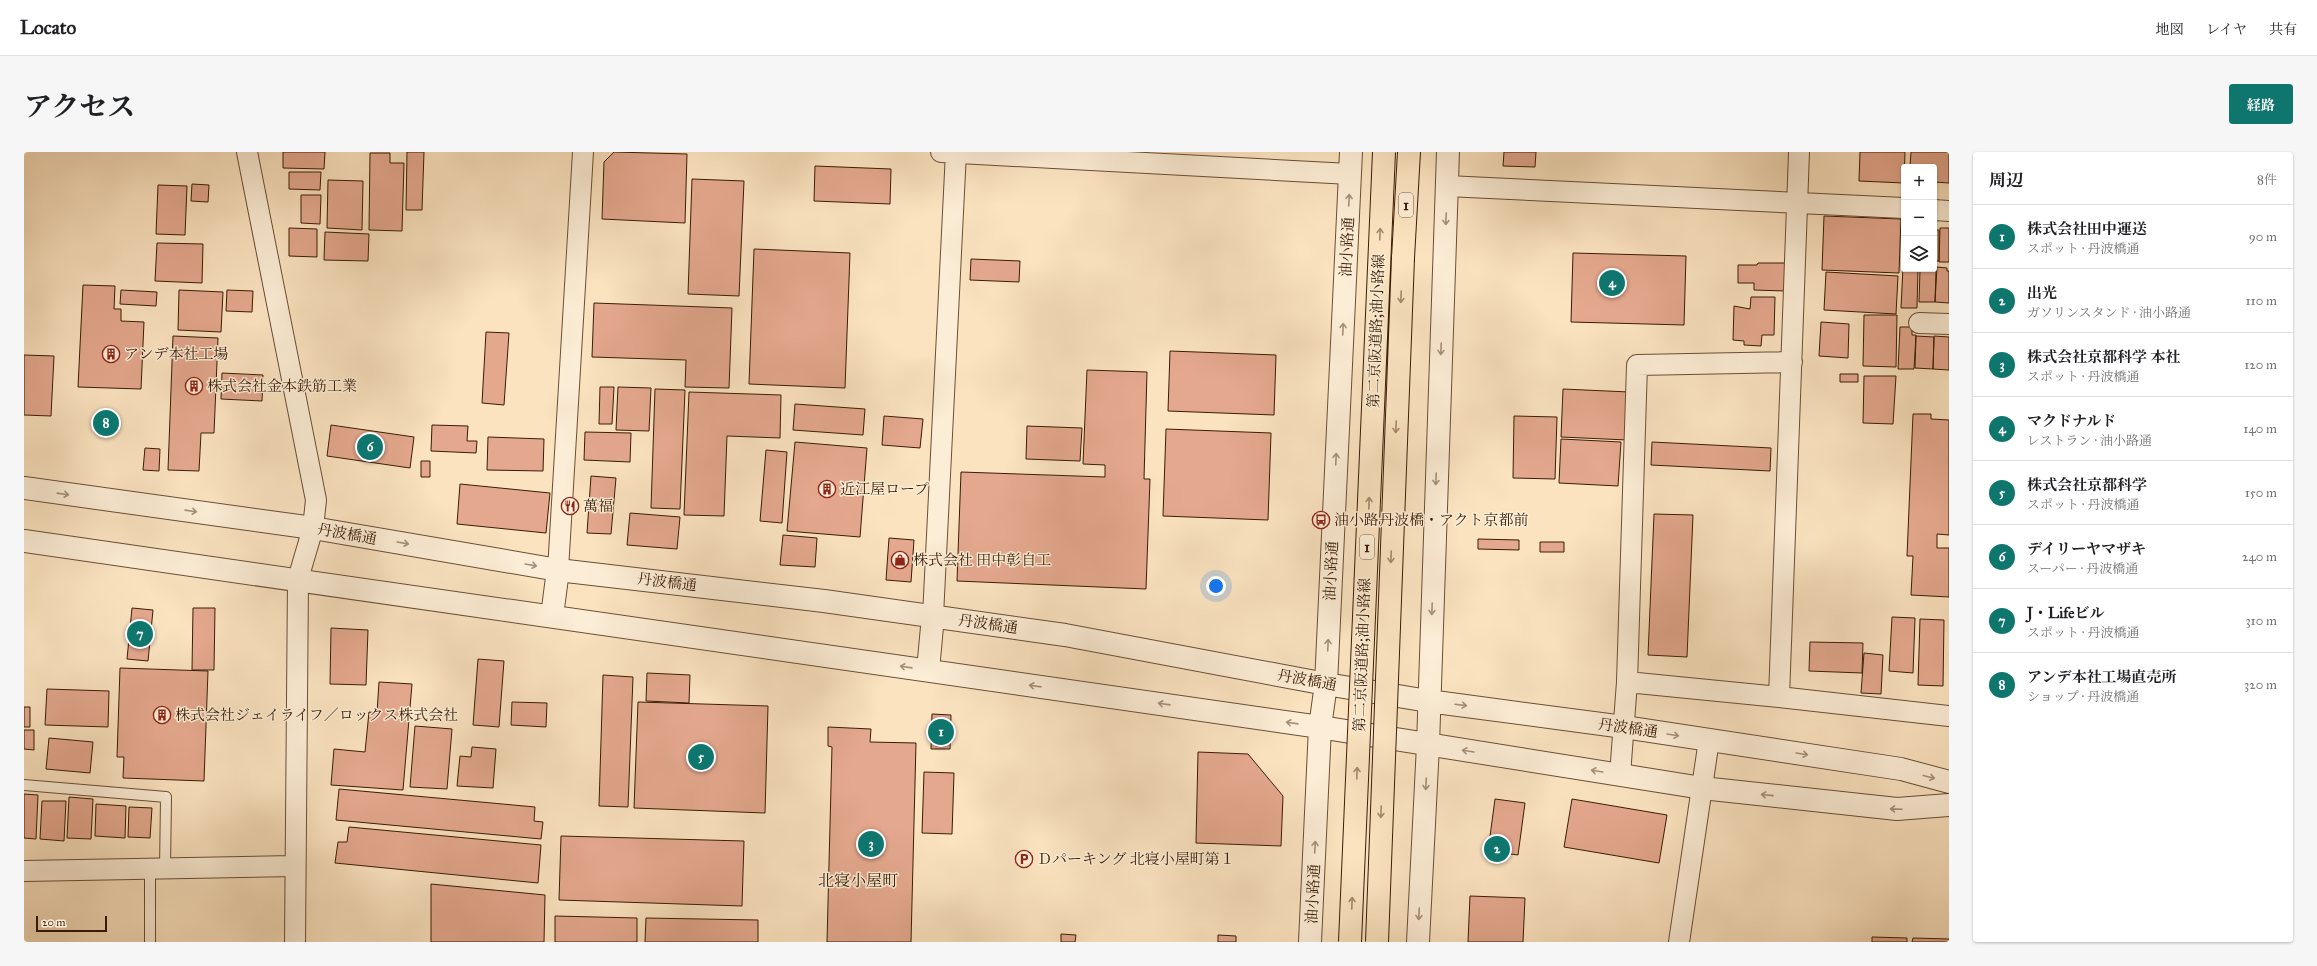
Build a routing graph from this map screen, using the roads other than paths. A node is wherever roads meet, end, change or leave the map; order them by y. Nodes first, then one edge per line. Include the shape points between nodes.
1 (247, 152) edge
2 (583, 152) edge
3 (951, 152) edge
4 (1351, 152) edge
5 (1384, 152) edge
6 (1409, 152) edge
7 (1448, 152) edge
8 (1799, 152) edge
9 (1350, 174) junction
10 (1447, 186) junction
11 (1797, 203) junction
12 (1901, 208) edge
13 (1937, 210) edge
14 (1949, 211) edge
15 (1919, 323) dead end
16 (1949, 324) edge
17 (1792, 362) junction
18 (24, 488) edge
19 (313, 528) junction
20 (24, 541) edge
21 (558, 570) junction
22 (298, 579) junction
23 (552, 616) junction
24 (932, 616) junction
25 (928, 670) junction
26 (1627, 682) junction
27 (1326, 684) junction
28 (1779, 697) junction
29 (1428, 701) junction
30 (1949, 716) edge
31 (1320, 727) junction
32 (1624, 727) junction
33 (1708, 740) junction
34 (1428, 745) junction
35 (1620, 775) junction
36 (1949, 782) edge
37 (24, 785) edge
38 (1702, 788) junction
39 (1949, 805) edge
40 (294, 866) junction
41 (158, 869) junction
42 (24, 871) edge
43 (150, 942) edge
44 (295, 942) edge
45 (1310, 942) edge
46 (1350, 942) edge
47 (1376, 942) edge
48 (1418, 942) edge
49 (1679, 942) edge

1 - 19 street via 316,500
2 - 21 street
3 - 9 street
3 - 24 street
4 - 9 street, 油小路通
46 -> 5 highway, 第二京阪道路;油小路線 / 1, bridge
6 -> 47 highway, 第二京阪道路;油小路線 / 1, bridge
7 - 10 street
8 - 11 street
27 -> 9 street, 油小路通
10 - 11 street
10 -> 29 street
11 - 12 street
11 - 17 street
13 - 14 street
15 - 16 street
17 - 26 street via 1637,365
17 - 28 street
18 -> 19 street, 丹波橋通
19 -> 21 street, 丹波橋通
19 - 22 street
20 - 22 street
21 - 23 street
21 - 24 street, 丹波橋通
22 - 23 street
22 - 40 street
25 -> 23 street
24 - 25 street
24 - 27 street, 丹波橋通 via 1065,635
31 -> 25 street
26 - 28 street
26 - 32 street
27 - 29 street, 丹波橋通
27 - 31 street, 油小路通
28 - 30 street
29 -> 32 street, 丹波橋通
29 - 34 street
31 - 34 street
45 -> 31 street, 油小路通
32 -> 33 street, 丹波橋通
32 - 35 street
33 -> 36 street, 丹波橋通 via 1901,769
33 - 38 street
35 -> 34 street
34 -> 48 street
35 - 38 street
37 - 41 lane via 166,797
39 -> 38 street via 1897,809
38 - 49 street
40 - 41 street
40 - 44 street
41 - 42 street
41 - 43 lane

